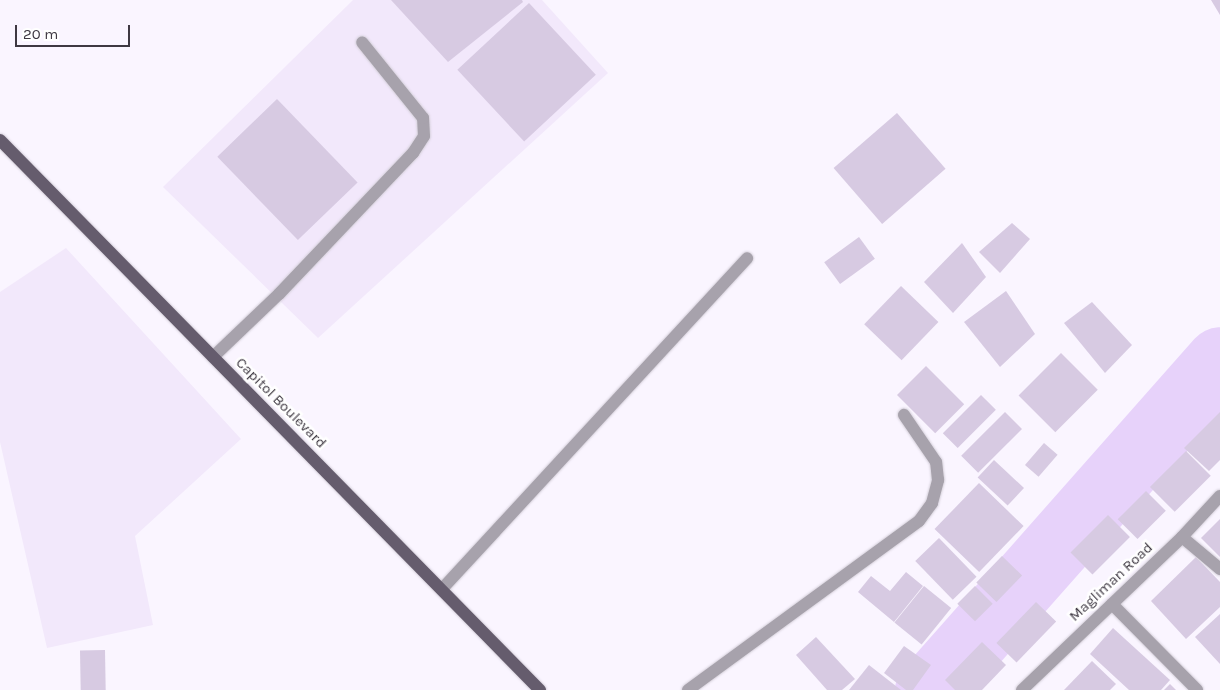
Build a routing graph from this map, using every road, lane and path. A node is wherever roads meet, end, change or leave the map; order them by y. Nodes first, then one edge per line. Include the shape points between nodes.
1 (362, 42) dead end
2 (0, 140) edge
3 (747, 258) dead end
4 (213, 358) junction
5 (904, 415) dead end
6 (1220, 496) edge
7 (1182, 537) junction
8 (1220, 570) edge
9 (442, 589) junction
10 (1112, 604) junction
11 (540, 690) edge
12 (688, 690) edge
13 (1022, 690) edge
14 (1197, 690) edge

1 - 4 street via 423,118 424,136 413,153 279,294
2 - 4 main road, Capitol Boulevard
3 - 9 street
4 - 9 main road, Capitol Boulevard
5 - 12 street via 936,462 938,480 932,503 919,521
6 - 7 street, Magliman Road
7 - 8 street
7 - 10 street, Magliman Road
9 - 11 main road, Capitol Boulevard
10 - 13 street, Magliman Road
10 - 14 street

